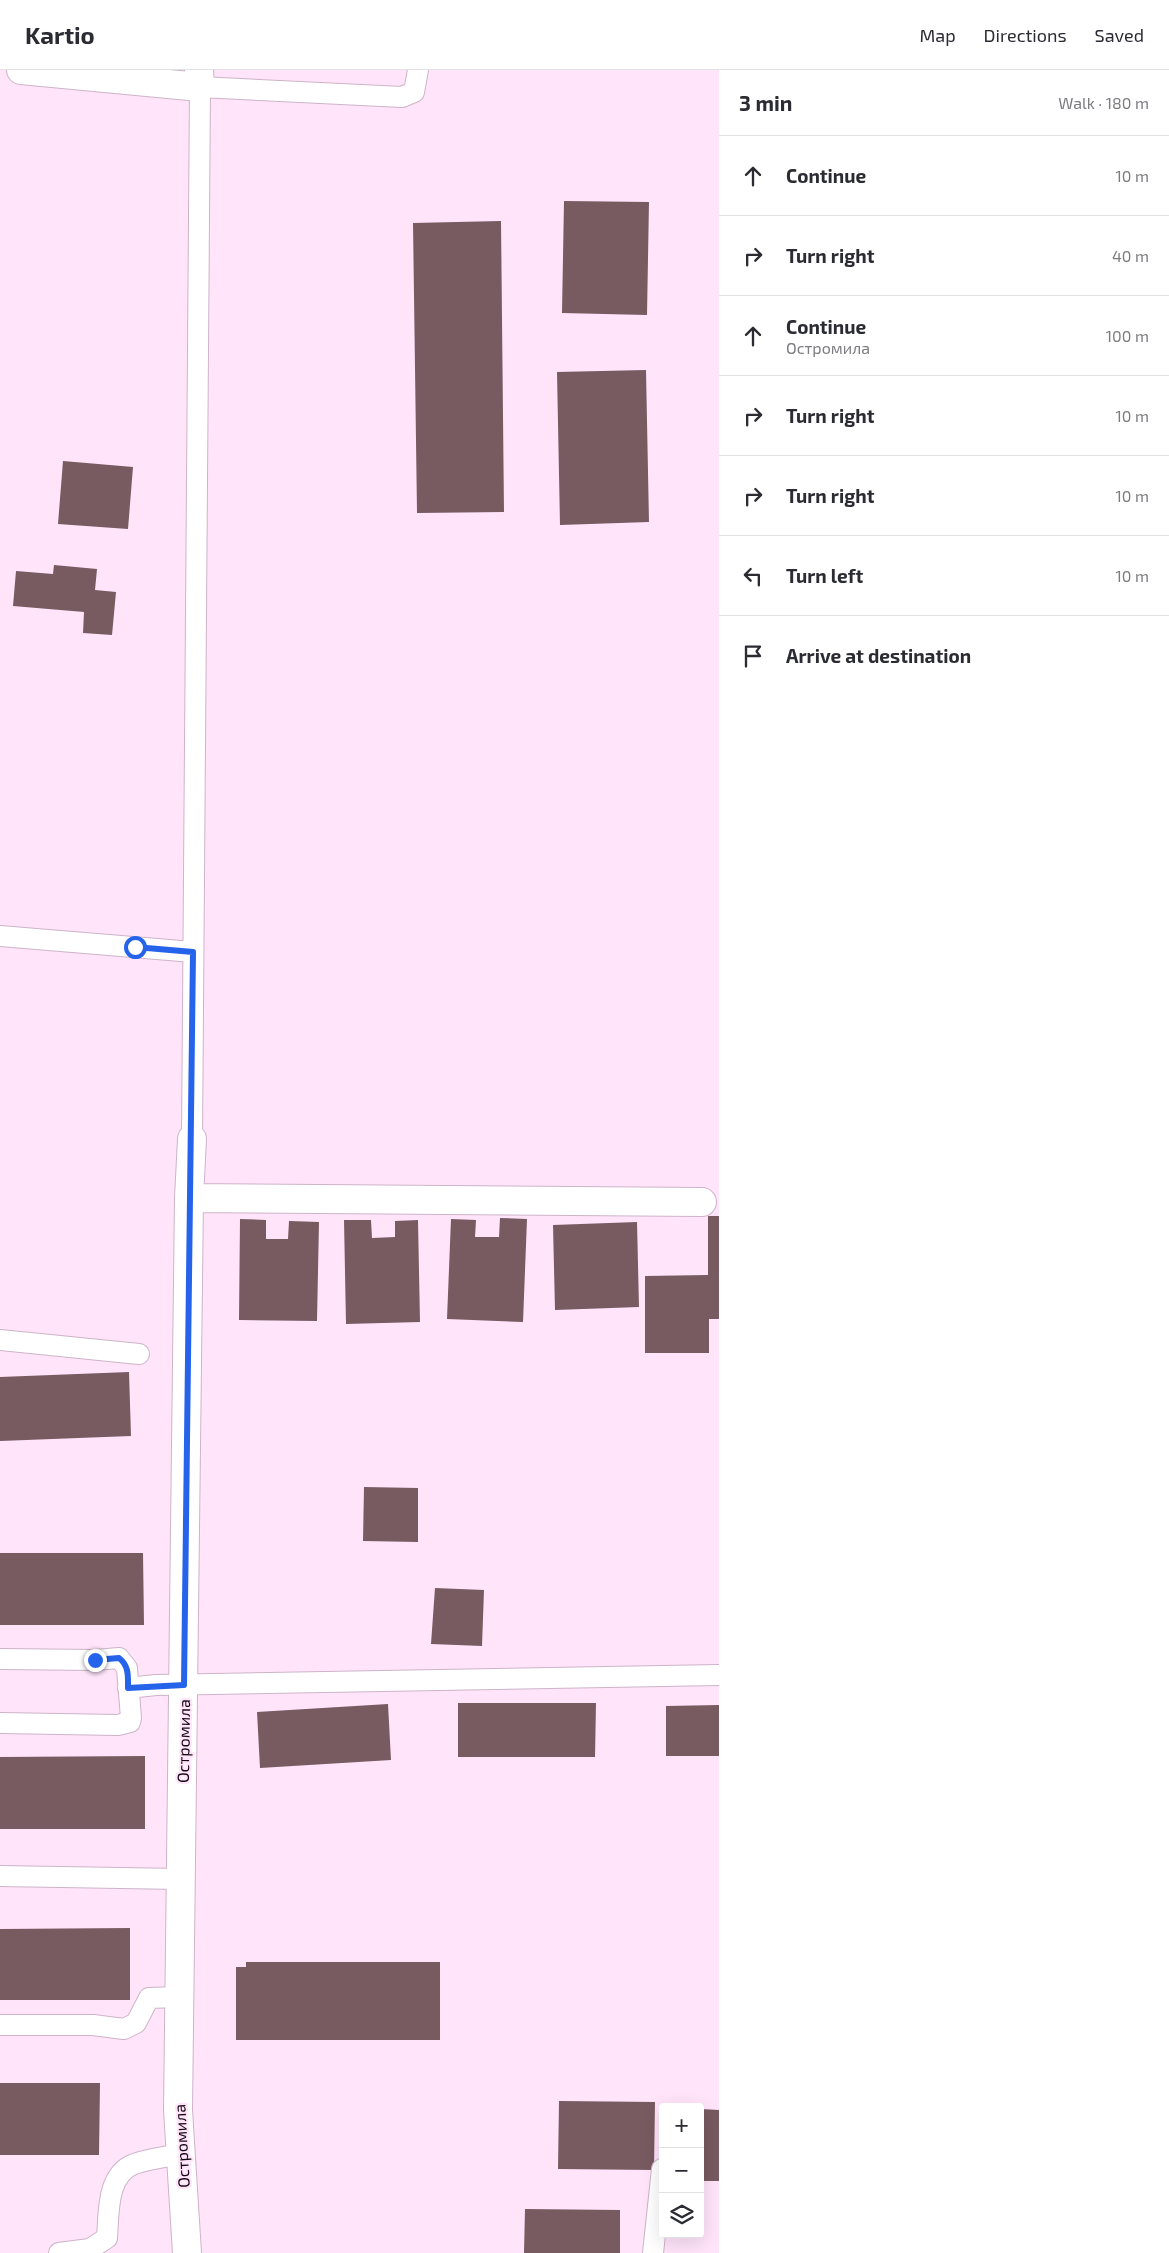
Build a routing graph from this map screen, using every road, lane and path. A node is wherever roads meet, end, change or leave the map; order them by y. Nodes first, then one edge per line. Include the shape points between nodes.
1 (21, 70) edge
2 (418, 70) edge
3 (200, 78) edge
4 (0, 936) edge
5 (193, 952) junction
6 (192, 1139) joint
7 (189, 1198) junction
8 (702, 1202) dead end
9 (0, 1340) edge
10 (139, 1354) dead end
11 (0, 1659) edge
12 (719, 1675) edge
13 (184, 1685) junction
14 (128, 1688) junction
15 (0, 1723) edge
16 (0, 1876) edge
17 (181, 1879) junction
18 (179, 1997) junction
19 (0, 2025) edge
20 (180, 2154) junction
21 (659, 2193) edge
22 (60, 2253) edge
23 (187, 2253) edge
24 (653, 2253) edge

1 - 3 street
2 - 3 lane via 414,92 402,97
3 - 5 lane
4 - 5 lane
5 - 6 lane
6 - 7 street, Остромила
7 - 8 street
7 - 13 street, Остромила
9 - 10 lane
11 - 14 lane via 119,1658 127,1668
12 - 13 lane
13 - 14 lane
13 - 17 street, Остромила
14 - 15 lane via 131,1718 125,1724
16 - 17 lane
17 - 18 street, Остромила
18 - 19 lane via 149,1998 136,2023 124,2029 93,2025
18 - 20 street, Остромила
20 - 22 lane via 132,2165 118,2178 110,2195 107,2238 90,2250
20 - 23 street, Остромила
21 - 24 lane

